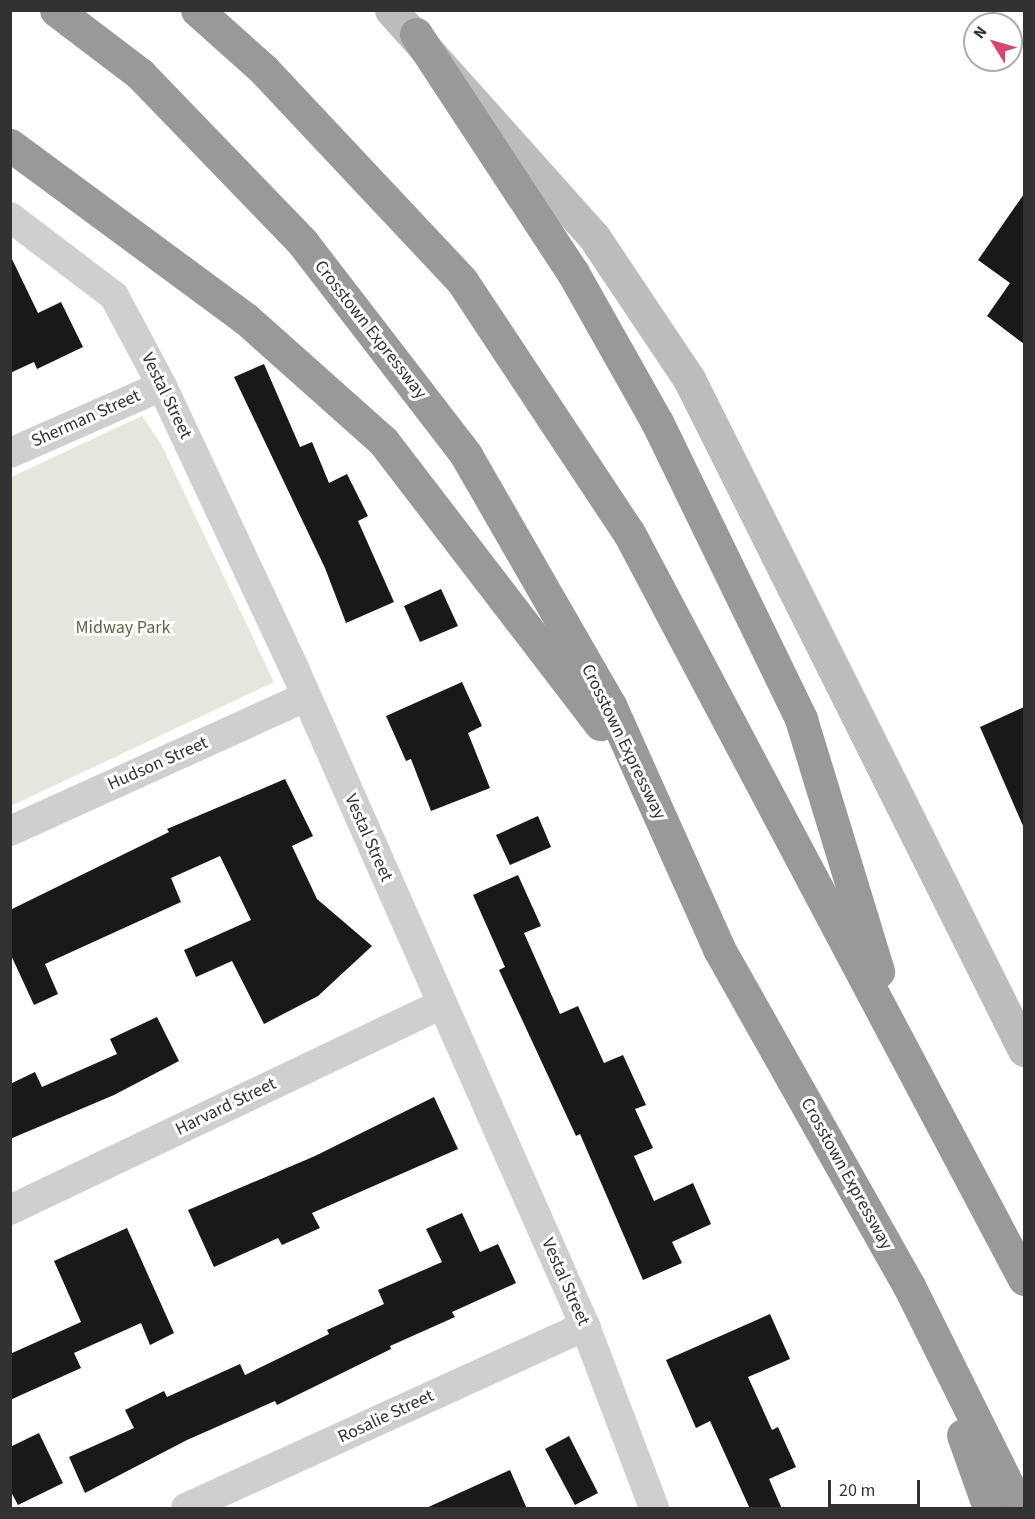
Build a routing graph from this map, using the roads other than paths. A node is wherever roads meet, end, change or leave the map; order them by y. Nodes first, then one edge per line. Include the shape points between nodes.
1 (57, 10) edge
2 (197, 10) edge
3 (391, 10) edge
4 (416, 34) junction
5 (10, 145) edge
6 (10, 217) edge
7 (162, 386) junction
8 (10, 453) edge
9 (306, 697) junction
10 (646, 786) junction
11 (10, 831) edge
12 (441, 1004) junction
13 (899, 1042) junction
14 (1024, 1050) edge
15 (10, 1210) edge
16 (1024, 1279) edge
17 (909, 1286) junction
18 (585, 1326) junction
19 (186, 1509) edge
20 (654, 1509) edge
21 (989, 1509) edge
22 (1019, 1509) edge

1 - 10 highway, Crosstown Expressway via 140,74 303,243 466,455 610,705
2 - 13 highway via 264,70 462,281 629,534
3 - 4 main road
4 - 13 highway via 573,273 657,422 801,719
4 - 14 main road via 594,237 689,379
5 - 10 highway via 246,319 383,441
6 - 7 street, Vestal Street via 114,296
7 - 8 street, Sherman Street
7 - 9 street, Vestal Street
9 - 11 street, Hudson Street
9 - 12 street, Vestal Street
10 - 17 highway, Crosstown Expressway via 719,949
12 - 15 street, Harvard Street
12 - 18 street, Vestal Street
13 - 16 highway
17 - 21 highway
17 - 22 highway, Crosstown Expressway
18 - 19 street, Rosalie Street
18 - 20 street, Vestal Street

